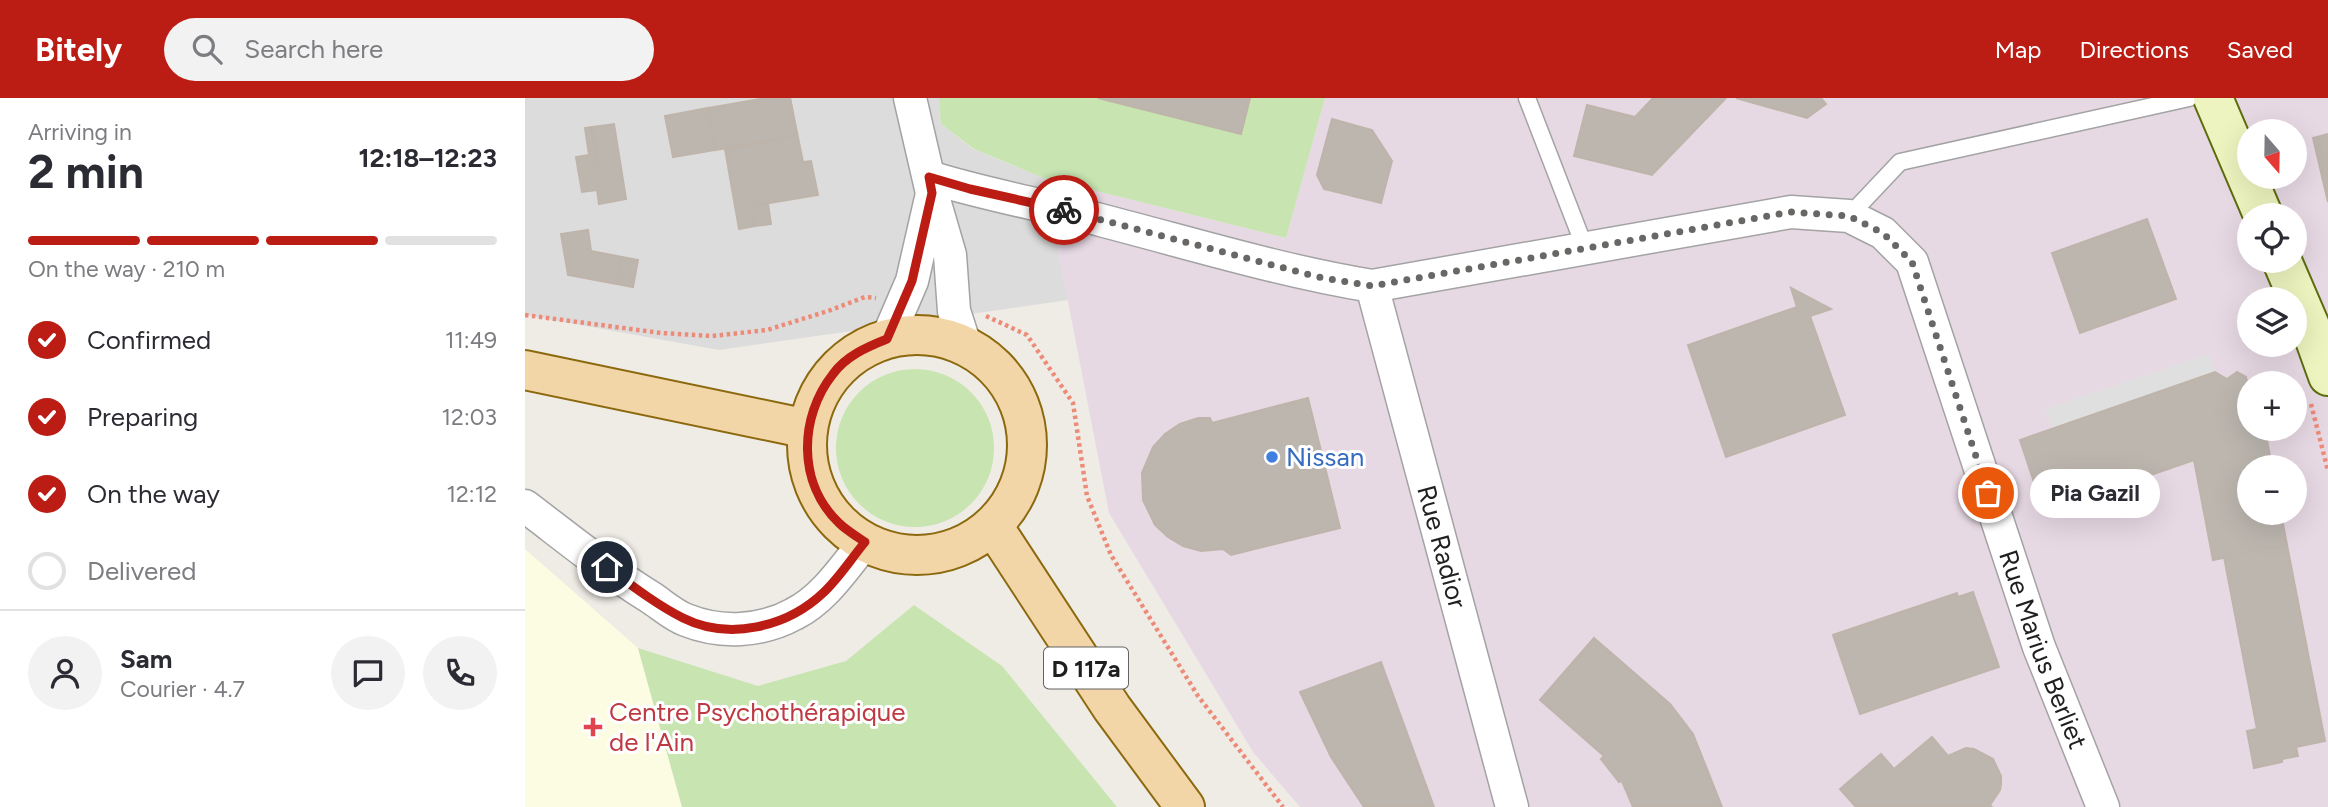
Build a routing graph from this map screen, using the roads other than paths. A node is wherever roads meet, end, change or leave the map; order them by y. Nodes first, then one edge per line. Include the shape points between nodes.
1 (910, 98) edge
2 (1527, 98) edge
3 (2189, 98) edge
4 (2213, 98) edge
5 (930, 185) junction
6 (2258, 203) edge
7 (1849, 216) junction
8 (1585, 248) junction
9 (2287, 273) edge
10 (1372, 286) junction
11 (887, 339) junction
12 (965, 345) junction
13 (525, 370) edge
14 (2318, 385) edge
15 (808, 429) junction
16 (525, 506) edge
17 (993, 526) junction
18 (865, 542) junction
19 (1185, 807) edge
20 (1512, 807) edge
21 (2103, 807) edge

1 - 5 street
2 - 8 lane
3 - 7 lane via 1900,162
4 - 6 main road
5 - 10 street, Rue Marius Berliet via 1055,208 1318,277
5 - 11 street via 912,281
5 - 12 street via 950,255 954,311
7 - 8 street, Rue Marius Berliet via 1791,212
7 - 21 street, Rue Marius Berliet via 1883,233 1912,262 2039,647
8 - 10 street, Rue Marius Berliet
9 - 14 main road via 2310,326
10 - 20 street, Rue Radior
11 - 12 main road via 913,334
11 - 15 main road via 858,351 834,372 817,398
12 - 17 main road via 995,365 1016,394 1027,428 1027,464 1015,497
13 - 15 main road
15 - 18 main road via 808,462 818,494 838,522
16 - 18 street via 627,583 685,619 739,631 795,614 824,593
17 - 18 main road via 965,545 932,555 897,554
17 - 19 main road, D 117a via 1112,708

